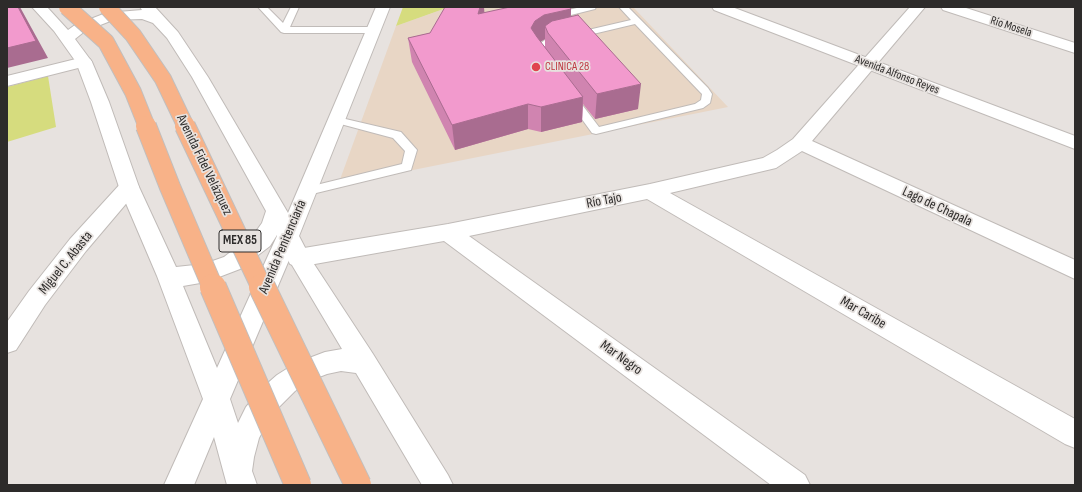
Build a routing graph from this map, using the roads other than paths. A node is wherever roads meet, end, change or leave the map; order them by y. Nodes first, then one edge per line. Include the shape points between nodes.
1 (39, 7) edge
2 (67, 7) edge
3 (107, 7) edge
4 (262, 7) edge
5 (295, 7) edge
6 (383, 7) edge
7 (592, 7) edge
8 (622, 7) edge
9 (719, 7) edge
10 (918, 7) edge
11 (948, 7) edge
12 (152, 13) edge
13 (544, 18) edge
14 (637, 20) junction
15 (284, 30) junction
16 (373, 30) junction
17 (66, 39) junction
18 (1075, 48) edge
19 (84, 62) junction
20 (868, 64) junction
21 (546, 65) edge
22 (7, 82) edge
23 (568, 95) edge
24 (337, 120) junction
25 (800, 143) junction
26 (1075, 143) edge
27 (129, 187) junction
28 (308, 191) junction
29 (650, 192) junction
30 (276, 211) junction
31 (448, 232) junction
32 (288, 235) junction
33 (298, 258) junction
34 (1075, 270) edge
35 (168, 276) junction
36 (7, 342) edge
37 (364, 362) junction
38 (217, 400) junction
39 (1075, 434) edge
40 (240, 482) edge
41 (179, 485) edge
42 (298, 485) edge
43 (358, 485) edge
44 (438, 485) edge
45 (795, 485) edge

1 - 17 street
2 - 42 highway, MEX 85, bridge via 106,42 133,92 170,187
3 - 43 highway, Avenida Fidel Velázquez / MEX 85, bridge via 137,41 163,80 312,395
4 - 15 lane
5 - 15 lane
6 - 16 street, Avenida Penitenciaría
7 - 13 lane
8 - 14 lane
9 - 20 street, Avenida Alfonso Reyes
10 - 20 street, Río Tajo
11 - 18 street, Río Mosela
12 - 17 street via 111,16 80,28
12 - 30 street via 173,35 200,77
14 - 21 lane via 542,44 538,52
14 - 23 lane via 704,90 707,98 704,104 596,131
15 - 16 lane
16 - 24 street, Avenida Penitenciaría
17 - 19 street
19 - 22 street
19 - 27 street
20 - 25 street, Río Tajo
20 - 26 street, Avenida Alfonso Reyes
24 - 28 street, Avenida Penitenciaría
24 - 28 lane via 398,135 411,150 408,167
25 - 29 street, Río Tajo via 769,162
25 - 34 street, Lago de Chapala
27 - 35 street
27 - 36 street, Miguel C. Abasta via 78,245
28 - 32 street, Avenida Penitenciaría
29 - 31 street, Río Tajo
29 - 39 street, Mar Caribe
30 - 32 street
30 - 35 street via 273,223 262,240 232,263 193,276
31 - 33 street, Río Tajo
31 - 45 street, Mar Negro
32 - 33 street
32 - 38 street, Avenida Penitenciaría
33 - 37 street
35 - 38 street
37 - 40 street via 341,360 325,363 305,371 286,383 270,398 256,416 246,436 240,457
37 - 44 street
38 - 40 street
38 - 41 street, Avenida Penitenciaría

